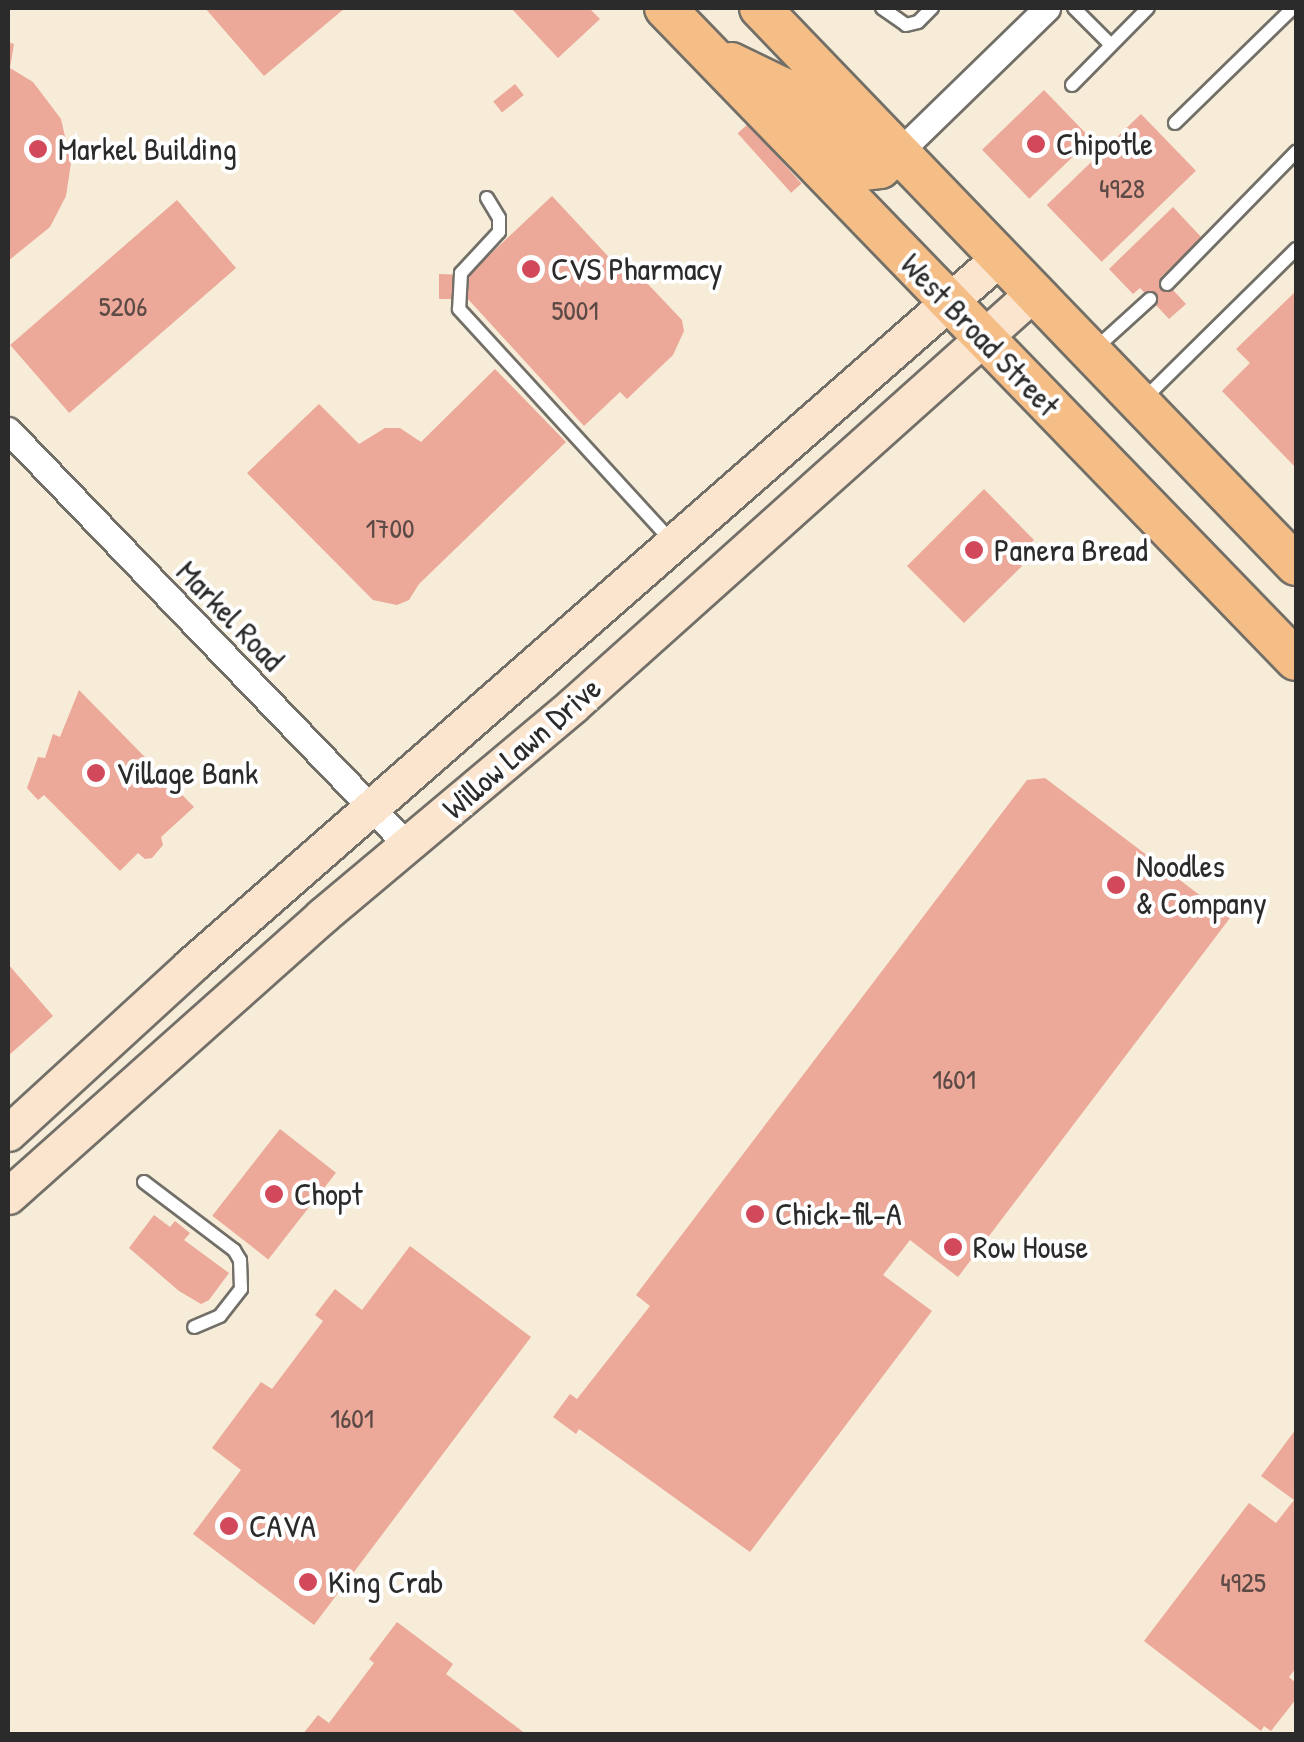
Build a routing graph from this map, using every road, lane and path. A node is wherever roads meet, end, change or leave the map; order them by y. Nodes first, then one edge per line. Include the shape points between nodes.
1 (665, 8) edge
2 (760, 8) edge
3 (882, 8) edge
4 (932, 8) edge
5 (1047, 8) edge
6 (1074, 8) edge
7 (1148, 8) edge
8 (1293, 8) edge
9 (1111, 45) junction
10 (709, 53) junction
11 (1072, 85) dead end
12 (1174, 123) dead end
13 (1296, 152) edge
14 (898, 153) junction
15 (487, 198) dead end
16 (1296, 249) edge
17 (998, 259) junction
18 (1167, 284) dead end
19 (1032, 294) junction
20 (1150, 299) dead end
21 (948, 304) junction
22 (982, 338) junction
23 (1090, 354) junction
24 (1139, 404) junction
25 (8, 430) edge
26 (675, 544) junction
27 (1295, 561) edge
28 (1296, 660) edge
29 (370, 808) junction
30 (408, 846) junction
31 (8, 1134) edge
32 (144, 1182) dead end
33 (8, 1196) edge
34 (194, 1327) dead end

1 - 10 main road, West Broad Street
2 - 14 main road, West Broad Street
3 - 4 lane via 906,25
5 - 14 street
6 - 9 lane
7 - 9 lane
8 - 12 lane
9 - 11 lane
10 - 14 main road via 784,88 862,170 880,168
10 - 21 main road, West Broad Street
13 - 18 lane
14 - 17 main road, West Broad Street
15 - 26 lane via 500,232 461,273 459,309
16 - 24 lane
17 - 19 main road, West Broad Street
17 - 21 main road, Willow Lawn Drive
19 - 22 main road, Willow Lawn Drive
19 - 23 main road, West Broad Street
20 - 23 lane
21 - 22 main road, West Broad Street
21 - 26 main road, Willow Lawn Drive
22 - 28 main road, West Broad Street
22 - 30 main road, Willow Lawn Drive
23 - 24 main road, West Broad Street
24 - 27 main road, West Broad Street
25 - 29 street, Markel Road
26 - 29 main road, Willow Lawn Drive
29 - 30 street, Markel Road
29 - 31 main road, Willow Lawn Drive
30 - 33 main road, Willow Lawn Drive
32 - 34 lane via 240,1260 241,1289 220,1316

